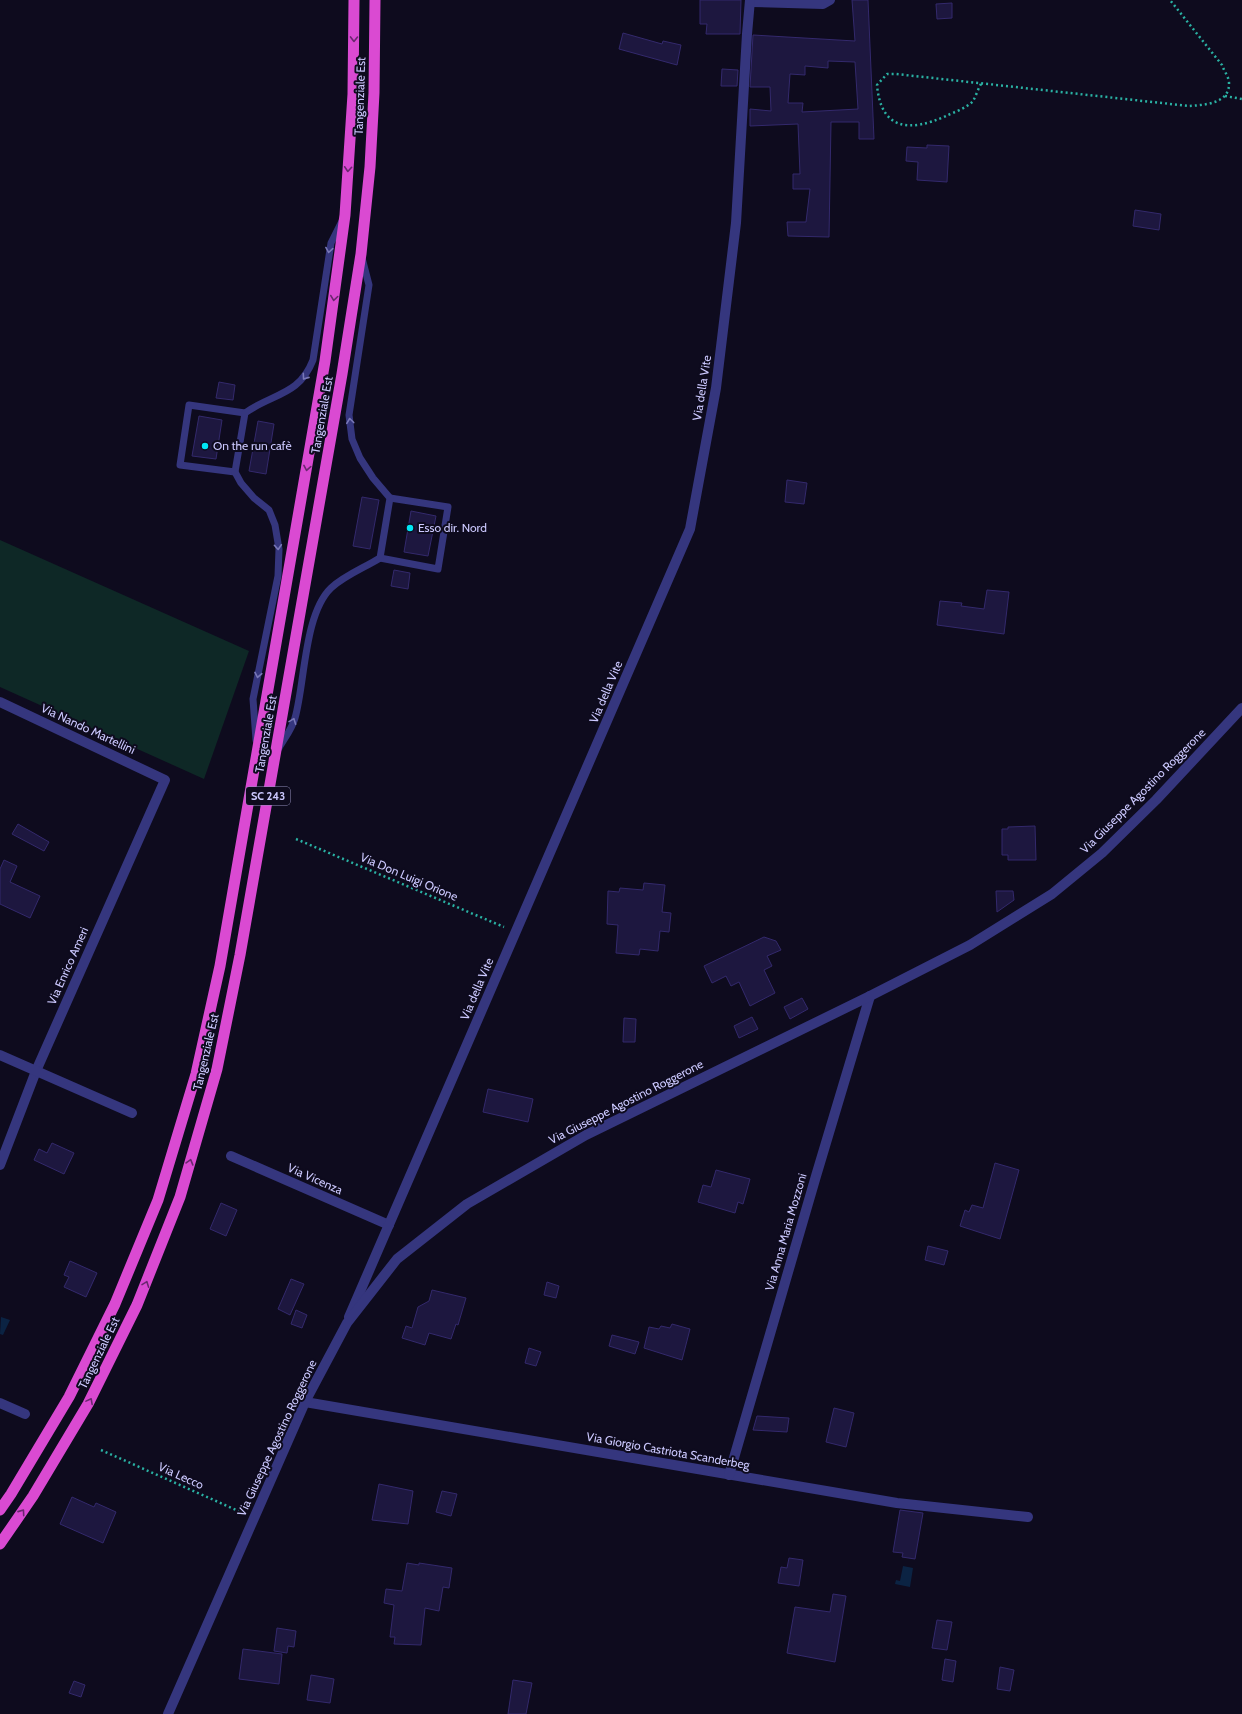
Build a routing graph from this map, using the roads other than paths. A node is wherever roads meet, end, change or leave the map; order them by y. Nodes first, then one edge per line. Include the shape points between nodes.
1 (354, 0) edge
2 (375, 0) edge
3 (830, 0) edge
4 (750, 1) edge
5 (345, 215) junction
6 (361, 254) junction
7 (245, 413) junction
8 (235, 472) junction
9 (390, 498) junction
10 (380, 558) junction
11 (0, 702) edge
12 (1242, 708) edge
13 (257, 752) junction
14 (275, 755) junction
15 (165, 780) joint
16 (870, 996) junction
17 (0, 1055) edge
18 (36, 1071) junction
19 (132, 1113) dead end
20 (231, 1156) dead end
21 (0, 1164) edge
22 (389, 1225) junction
23 (347, 1323) junction
24 (306, 1402) junction
25 (0, 1404) edge
26 (25, 1414) dead end
27 (729, 1475) junction
28 (0, 1510) edge
29 (1028, 1517) dead end
30 (0, 1544) edge
31 (168, 1714) edge

1 -> 5 highway, Tangenziale Est / SC 243 via 353,94
2 - 6 highway, Tangenziale Est / SC 243 via 370,167
3 - 4 street via 823,4
4 - 22 street, Via della Vite via 736,223 716,388 690,529
5 -> 7 lane via 330,243 313,360 309,370 300,382 286,392
5 -> 13 highway, Tangenziale Est / SC 243 via 325,361
9 -> 6 lane via 360,458 352,439 349,415 369,285
6 - 14 highway, Tangenziale Est / SC 243
7 - 8 lane
7 - 8 lane via 189,405 180,465
8 -> 13 lane via 254,498 269,510 275,525 278,549 278,576 253,699
9 - 10 lane
9 - 10 lane via 448,507 438,569
14 -> 10 lane via 294,720 313,621 321,601 330,588 349,574
11 - 15 street, Via Nando Martellini
12 - 16 street, Via Giuseppe Agostino Roggerone via 1156,800 1102,853 1052,894 970,946
13 - 28 highway, Tangenziale Est / SC 243 via 220,966 196,1074 158,1200 114,1304 69,1397
30 -> 14 highway, Tangenziale Est / SC 243 via 33,1496 88,1404 137,1305 180,1197 218,1069
15 - 18 street, Via Enrico Ameri
16 - 23 street, Via Giuseppe Agostino Roggerone via 586,1135 467,1204 397,1259
16 - 27 street, Via Anna Maria Mozzoni
17 - 18 street
18 - 19 street
18 - 21 street, Via Enrico Ameri
20 - 22 street, Via Vicenza
22 - 23 street, Via della Vite
23 - 24 street, Via Giuseppe Agostino Roggerone
24 - 27 street, Via Giorgio Castriota Scanderbeg
24 - 31 street, Via Giuseppe Agostino Roggerone
25 - 26 street
27 - 29 street, Via Giorgio Castriota Scanderbeg via 897,1503

